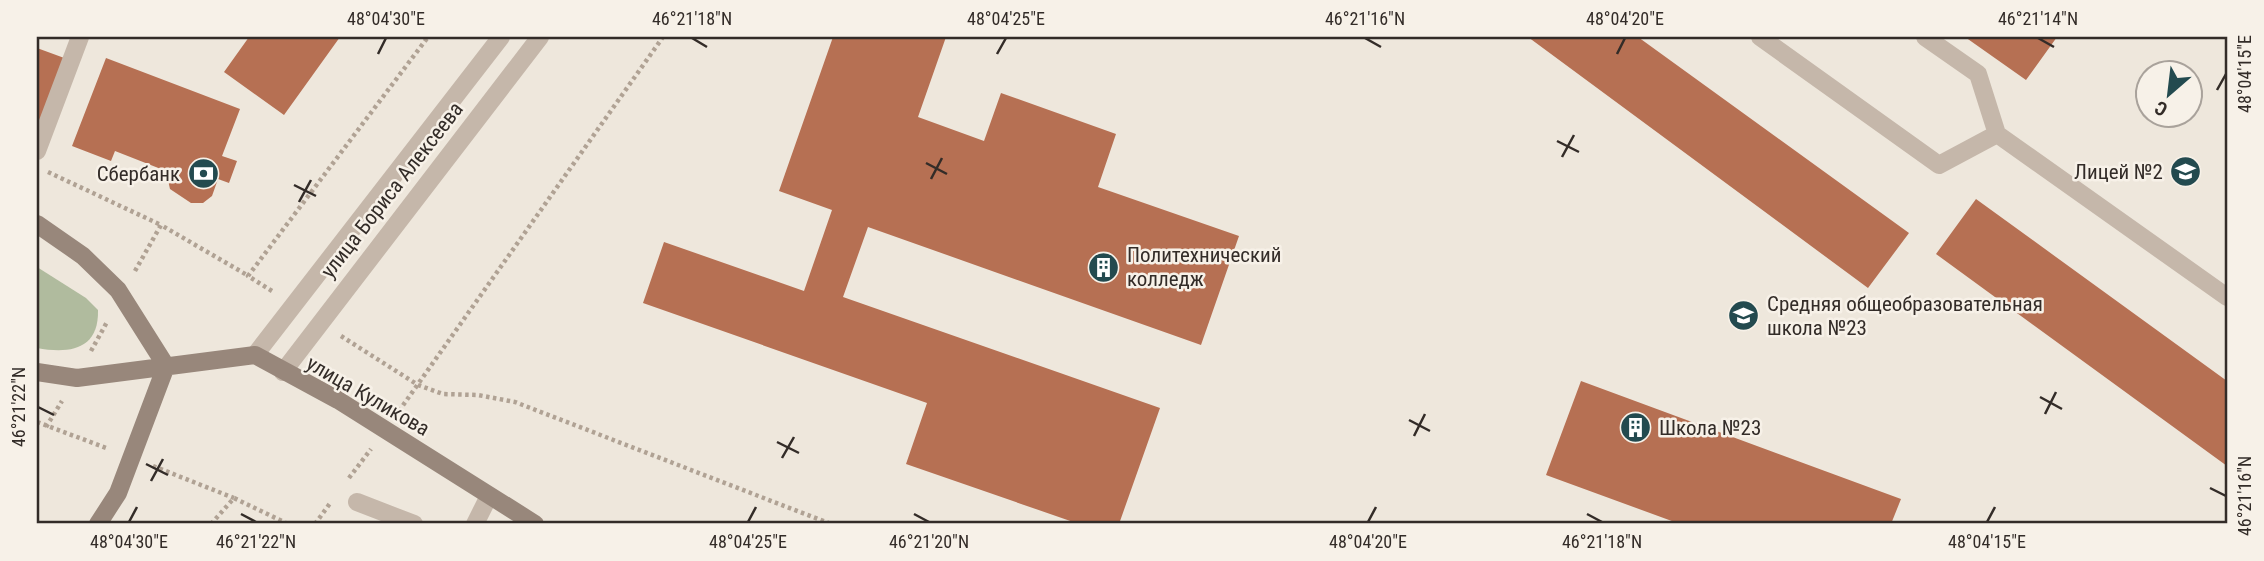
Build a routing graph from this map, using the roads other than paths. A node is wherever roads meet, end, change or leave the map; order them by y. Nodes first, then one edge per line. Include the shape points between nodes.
1 (80, 37) edge
2 (500, 37) edge
3 (540, 37) edge
4 (1760, 37) edge
5 (1925, 37) edge
6 (470, 77) junction
7 (495, 94) junction
8 (1997, 134) junction
9 (37, 151) edge
10 (37, 224) edge
11 (2227, 297) edge
12 (255, 355) junction
13 (166, 366) junction
14 (37, 372) edge
15 (283, 372) junction
16 (489, 496) junction
17 (357, 502) dead end
18 (98, 524) edge
19 (414, 524) edge
20 (475, 524) edge
21 (535, 524) edge

1 - 9 street
2 - 6 street
3 - 7 street, улица Бориса Алексеева
4 - 8 street via 1939,165
5 - 8 street via 1978,74
6 - 7 street
6 - 12 street
7 - 15 street, улица Бориса Алексеева
8 - 11 street
10 - 13 main road via 83,256 118,290
12 - 13 main road
12 - 15 main road, улица Куликова
13 - 14 main road via 77,377
13 - 18 main road via 118,492
15 - 16 main road, улица Куликова via 338,400
16 - 20 street
16 - 21 main road, улица Куликова
17 - 19 street

